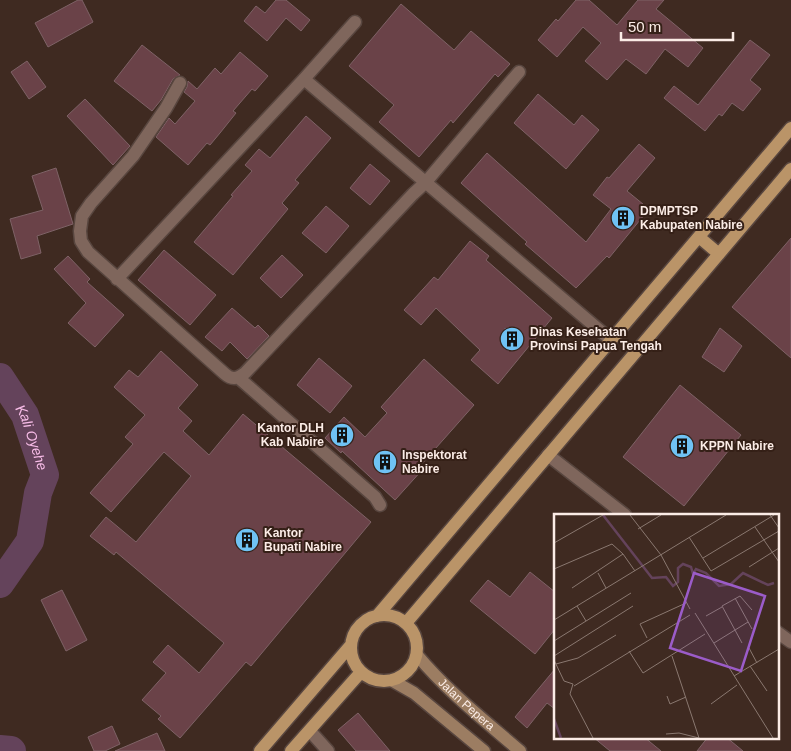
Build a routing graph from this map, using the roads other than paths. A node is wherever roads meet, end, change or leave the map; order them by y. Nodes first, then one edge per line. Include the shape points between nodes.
1 (355, 22) dead end
2 (519, 72) dead end
3 (304, 79) junction
4 (180, 83) dead end
5 (791, 128) edge
6 (791, 169) edge
7 (426, 182) junction
8 (698, 237) junction
9 (719, 254) junction
10 (117, 279) junction
11 (611, 340) junction
12 (239, 378) junction
13 (548, 455) junction
14 (380, 505) dead end
15 (624, 514) edge
16 (378, 616) junction
17 (406, 623) junction
18 (778, 633) edge
19 (791, 642) edge
20 (351, 645) junction
21 (417, 655) junction
22 (361, 672) junction
23 (393, 680) junction
24 (310, 731) junction
25 (260, 751) edge
26 (291, 751) edge
27 (328, 751) edge
28 (484, 751) edge
29 (520, 751) edge

1 - 3 street
2 - 7 street
3 - 7 street
3 - 10 street
4 - 10 street via 133,156 82,216 81,241
5 - 8 main road
6 - 9 main road
7 - 11 street
7 - 12 street
8 - 9 main road
8 - 11 main road
9 - 13 main road
10 - 12 street via 224,374
11 - 16 main road
12 - 14 street via 375,497
13 - 15 street
13 - 17 main road
16 - 17 main road via 389,615
16 - 20 main road via 358,627
17 - 21 main road via 417,643
18 - 19 street
20 - 22 main road via 352,656
20 - 25 main road
21 - 23 main road via 405,674
21 - 29 main road, Jalan Pepera via 450,690
22 - 23 main road via 381,681
22 - 24 main road
23 - 28 main road, Jalan Pepera via 414,693
24 - 26 main road
24 - 27 street

